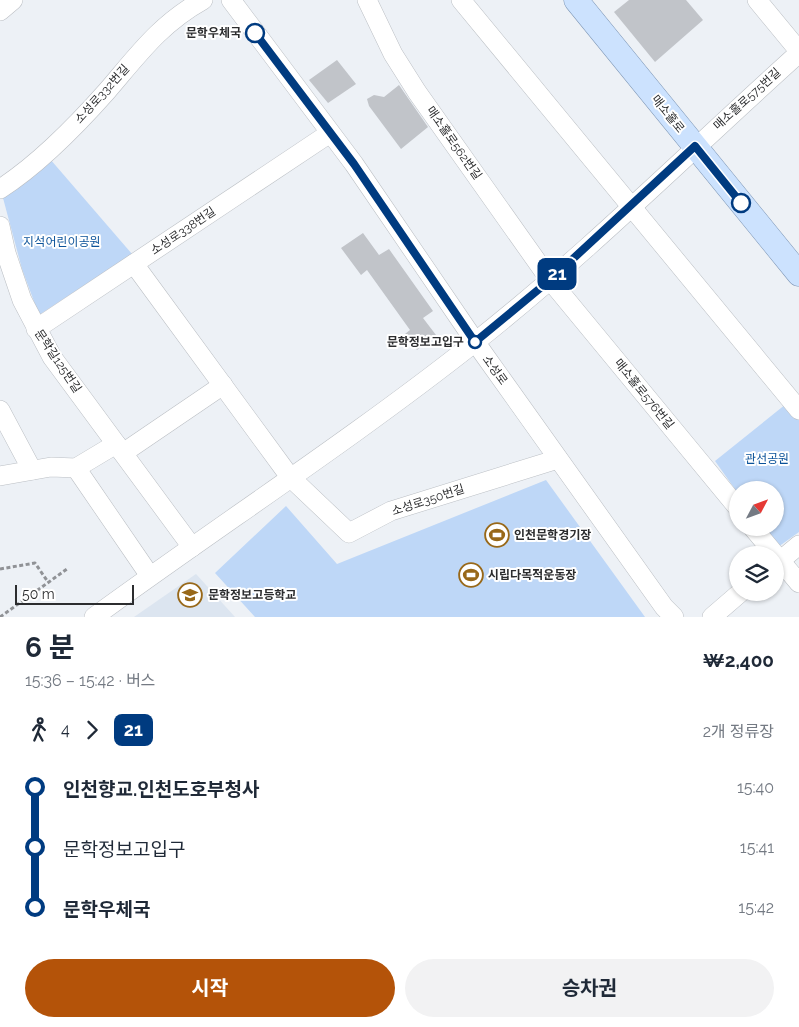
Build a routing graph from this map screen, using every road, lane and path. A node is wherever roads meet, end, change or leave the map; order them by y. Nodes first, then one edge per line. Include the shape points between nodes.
1 (13, 0) edge
2 (203, 0) edge
3 (231, 0) edge
4 (367, 0) edge
5 (461, 0) edge
6 (576, 0) edge
7 (758, 0) edge
8 (0, 10) edge
9 (799, 52) edge
10 (330, 133) junction
11 (695, 146) junction
12 (0, 189) edge
13 (631, 206) junction
14 (0, 226) edge
15 (134, 264) junction
16 (799, 274) edge
17 (6, 276) edge
18 (550, 280) junction
19 (36, 329) junction
20 (475, 342) junction
21 (223, 385) junction
22 (0, 410) edge
23 (799, 410) edge
24 (119, 448) junction
25 (558, 459) junction
26 (76, 468) junction
27 (32, 470) junction
28 (0, 476) edge
29 (290, 477) junction
30 (729, 497) edge
31 (799, 545) edge
32 (192, 547) junction
33 (784, 558) edge
34 (0, 569) edge
35 (66, 569) dead end
36 (784, 569) edge
37 (150, 576) junction
38 (48, 582) junction
39 (799, 583) edge
40 (731, 601) edge
41 (0, 617) edge
42 (94, 617) edge
43 (674, 617) edge
44 (712, 617) edge

1 - 8 street
2 - 12 street, 소성로332번길 via 171,19 59,140
3 - 10 street, 소성로
4 - 18 street, 매소홀로562번길 via 417,92
5 - 13 street
6 - 11 main road, 매소홀로
7 - 9 street
9 - 11 street, 매소홀로575번길
10 - 15 street, 소성로338번길
10 - 20 street, 소성로
11 - 13 street
11 - 16 main road, 매소홀로
13 - 18 street
13 - 23 street
14 - 17 street, 문학길125번길
15 - 19 street, 소성로338번길
15 - 21 street, 소성로350번길
17 - 19 street, 문학길125번길
18 - 20 street
18 - 30 street, 매소홀로576번길
19 - 24 street, 문학길125번길 via 52,357
20 - 25 street, 소성로
20 - 29 street via 400,400
21 - 24 street
21 - 29 street, 소성로350번길
22 - 27 street
24 - 26 street
24 - 32 street, 문학길125번길
25 - 29 street, 소성로350번길 via 391,511 348,533
25 - 43 street, 소성로
26 - 27 street
26 - 37 street
27 - 28 street
29 - 32 street
31 - 33 street
32 - 37 street
34 - 38 path via 35,563
35 - 38 path
36 - 39 street
37 - 42 street
38 - 41 path
40 - 44 street

